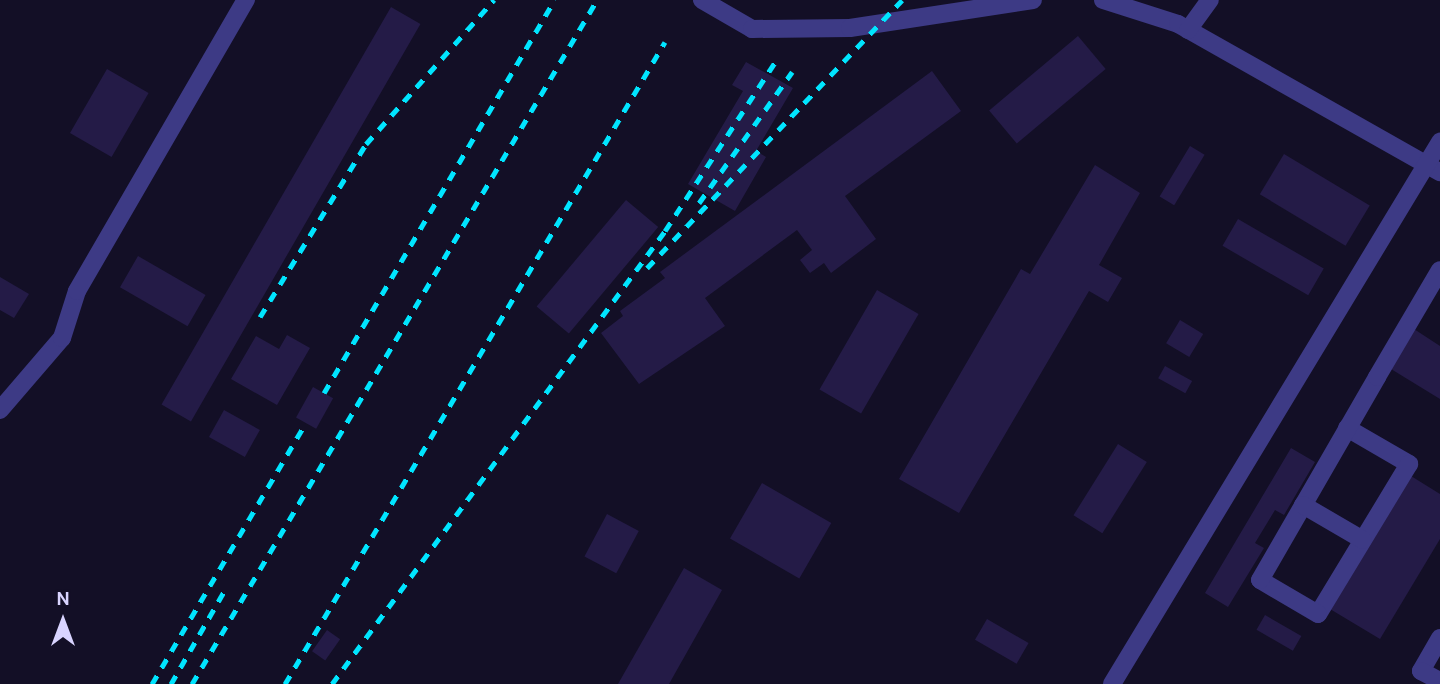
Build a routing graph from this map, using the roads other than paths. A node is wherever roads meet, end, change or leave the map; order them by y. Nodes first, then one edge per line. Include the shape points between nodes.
1 (246, 0) edge
2 (702, 0) edge
3 (1033, 0) edge
4 (1103, 0) edge
5 (1210, 0) edge
6 (1188, 30) junction
7 (1440, 142) edge
8 (1433, 169) edge
9 (1440, 271) edge
10 (0, 410) edge
11 (1347, 428) junction
12 (1303, 505) junction
13 (1363, 540) junction
14 (1440, 638) edge
15 (1440, 681) edge
16 (1112, 684) edge

1 - 10 lane via 77,291 62,338
2 - 3 lane via 751,29 850,28
4 - 6 lane
5 - 6 lane
6 - 8 lane
7 - 8 lane
8 - 16 lane
9 - 11 lane
11 - 12 lane
11 - 13 lane via 1409,464
12 - 13 lane
12 - 13 lane via 1260,580 1318,614
14 - 15 lane via 1421,671

